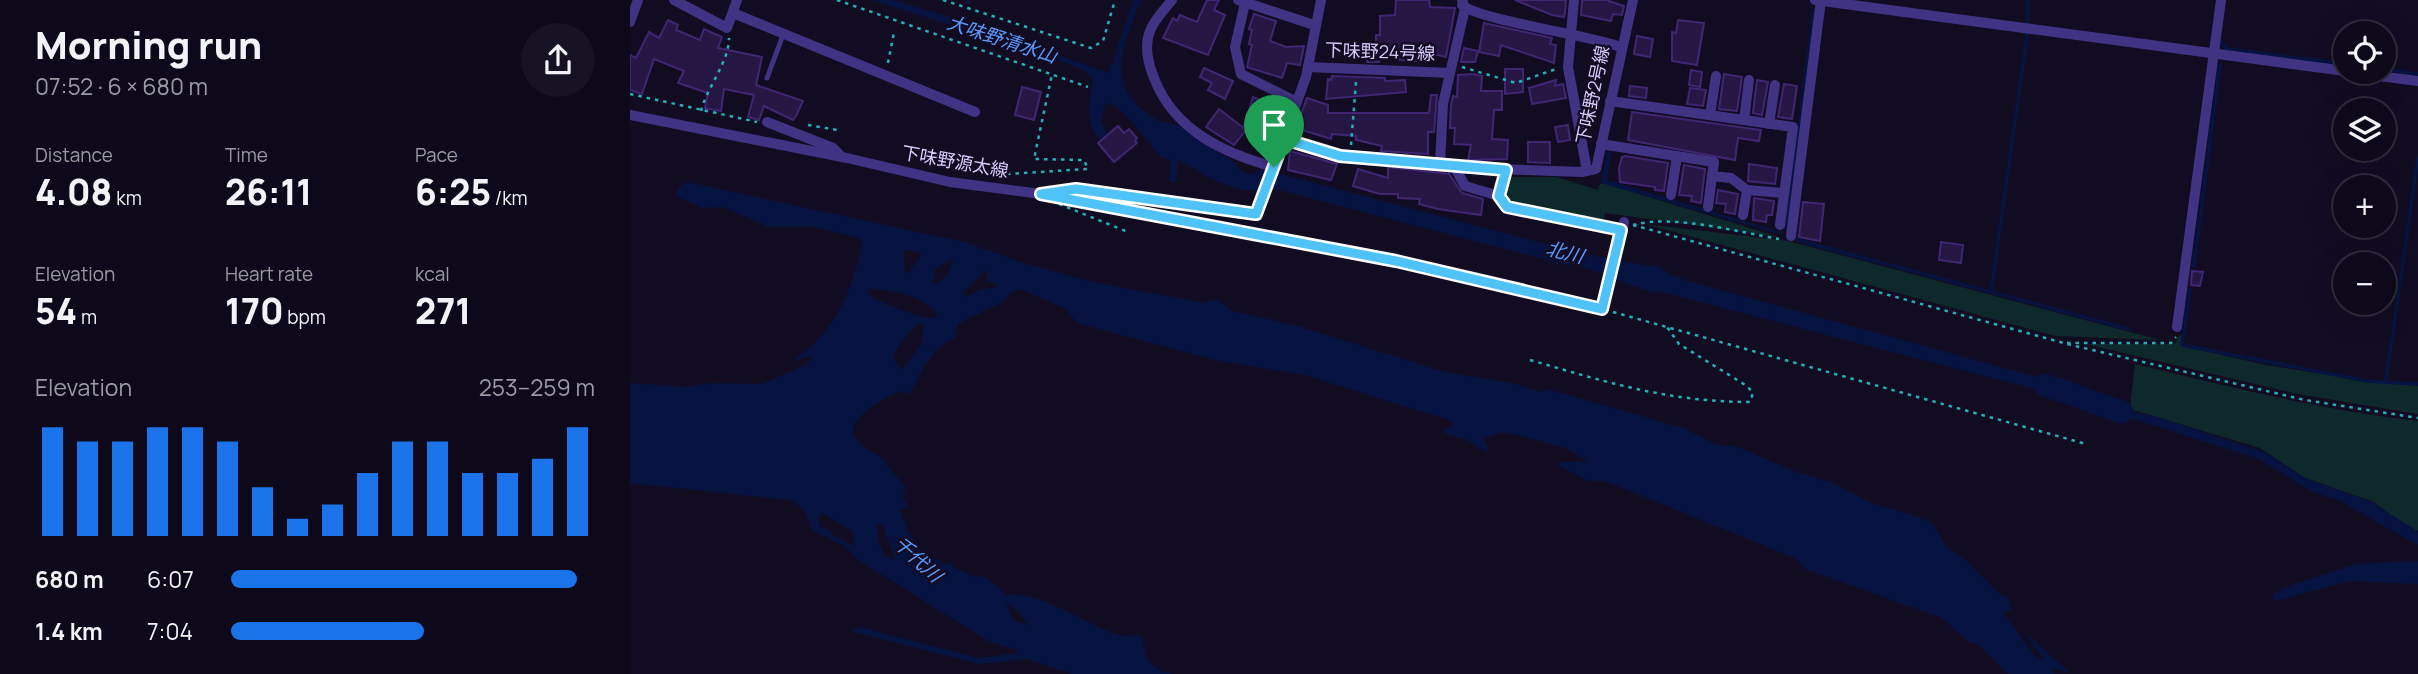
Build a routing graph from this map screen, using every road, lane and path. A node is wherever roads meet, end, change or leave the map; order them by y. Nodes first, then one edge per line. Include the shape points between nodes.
1 (638, 0) edge
2 (674, 0) edge
3 (737, 0) edge
4 (837, 0) edge
5 (943, 0) edge
6 (1115, 0) edge
7 (1172, 0) edge
8 (1321, 0) edge
9 (1574, 0) edge
10 (1633, 0) edge
11 (1815, 0) edge
12 (1821, 0) edge
13 (2221, 0) edge
14 (1241, 1) edge
15 (1462, 3) edge
16 (733, 13) junction
17 (630, 22) edge
18 (1314, 25) junction
19 (727, 27) junction
20 (894, 32) dead end
21 (1571, 33) junction
22 (783, 35) junction
23 (1621, 47) junction
24 (2213, 55) junction
25 (1568, 64) junction
26 (1308, 67) junction
27 (1356, 68) junction
28 (1451, 68) junction
29 (2333, 70) edge
30 (1052, 74) junction
31 (1716, 76) dead end
32 (885, 77) junction
33 (767, 78) dead end
34 (2396, 78) edge
35 (1749, 80) dead end
36 (2418, 80) edge
37 (1775, 85) dead end
38 (1088, 87) dead end
39 (630, 94) edge
40 (1610, 101) junction
41 (1297, 102) junction
42 (701, 111) junction
43 (975, 112) dead end
44 (630, 115) edge
45 (1710, 116) junction
46 (1744, 120) junction
47 (766, 122) joint
48 (796, 123) dead end
49 (1769, 124) junction
50 (837, 130) dead end
51 (1284, 139) junction
52 (1601, 144) junction
53 (1677, 156) junction
54 (842, 157) junction
55 (1350, 157) junction
56 (1440, 163) junction
57 (1454, 166) junction
58 (1273, 169) junction
59 (1506, 170) junction
60 (1587, 171) junction
61 (1712, 176) junction
62 (980, 186) junction
63 (1747, 190) junction
64 (1041, 194) junction
65 (1784, 194) junction
66 (1671, 195) dead end
67 (1499, 196) junction
68 (1078, 201) dead end
69 (1708, 207) dead end
70 (1743, 215) dead end
71 (1780, 225) dead end
72 (1626, 226) junction
73 (1128, 232) dead end
74 (1791, 236) joint
75 (1602, 309) junction
76 (1667, 327) junction
77 (2177, 327) joint
78 (2062, 343) junction
79 (1530, 360) dead end
80 (2418, 418) edge
81 (2085, 444) dead end

1 - 17 street
2 - 19 street
3 - 16 street
4 - 30 path
5 - 6 path via 1091,48 1102,41
7 - 58 street via 1147,40 1149,65 1167,103 1196,134
8 - 18 street
9 - 21 street
10 - 23 street, 下味野2号線
11 - 12 street
12 - 24 street
12 - 74 street
13 - 24 street
14 - 18 street
14 - 41 street via 1235,47 1241,74
15 - 21 street
15 - 28 street
16 - 19 street
16 - 22 street
18 - 26 street
19 - 42 path via 726,53
20 - 32 path
21 - 23 street
21 - 25 street
22 - 32 street
22 - 33 lane
23 - 40 street, 下味野2号線
24 - 29 street
24 - 77 street
25 - 28 path via 1516,83
25 - 60 street
26 - 27 street, 下味野24号線
26 - 41 street
27 - 28 street, 下味野24号線
27 - 55 path
28 - 56 street via 1443,104
30 - 38 path
30 - 62 path via 1034,159 1084,160 1088,169 991,174
31 - 45 street
32 - 43 street
34 - 36 street
35 - 46 street
37 - 49 street
39 - 42 path
40 - 45 street
40 - 52 street, 下味野2号線
41 - 51 street
42 - 47 path
44 - 54 street, 下味野源太線
45 - 46 street
46 - 49 street
47 - 54 street via 833,148
48 - 50 path
49 - 65 street via 1793,127
51 - 55 street, 下味野2号線
51 - 58 street
52 - 53 street
52 - 60 street, 下味野2号線 via 1595,169
53 - 61 street via 1714,162
53 - 66 street
54 - 62 street, 下味野源太線
55 - 56 street, 下味野2号線
56 - 57 street, 下味野2号線
57 - 59 street, 下味野2号線
57 - 67 street via 1468,188
58 - 64 street, 下味野源太線 via 1256,214 1076,189
59 - 60 street, 下味野2号線
59 - 67 street
61 - 63 street via 1731,178
61 - 69 street
62 - 64 street, 下味野源太線
63 - 65 street
63 - 70 street
64 - 73 path
65 - 71 street
67 - 72 street via 1507,207 1518,211
68 - 75 path via 1396,261
72 - 74 path via 1648,221 1786,240
72 - 75 street
72 - 78 path
75 - 76 path
76 - 79 path via 1679,344 1747,386 1753,393 1749,402 1648,394
76 - 81 path
77 - 78 path via 2171,343
78 - 80 path via 2305,400

